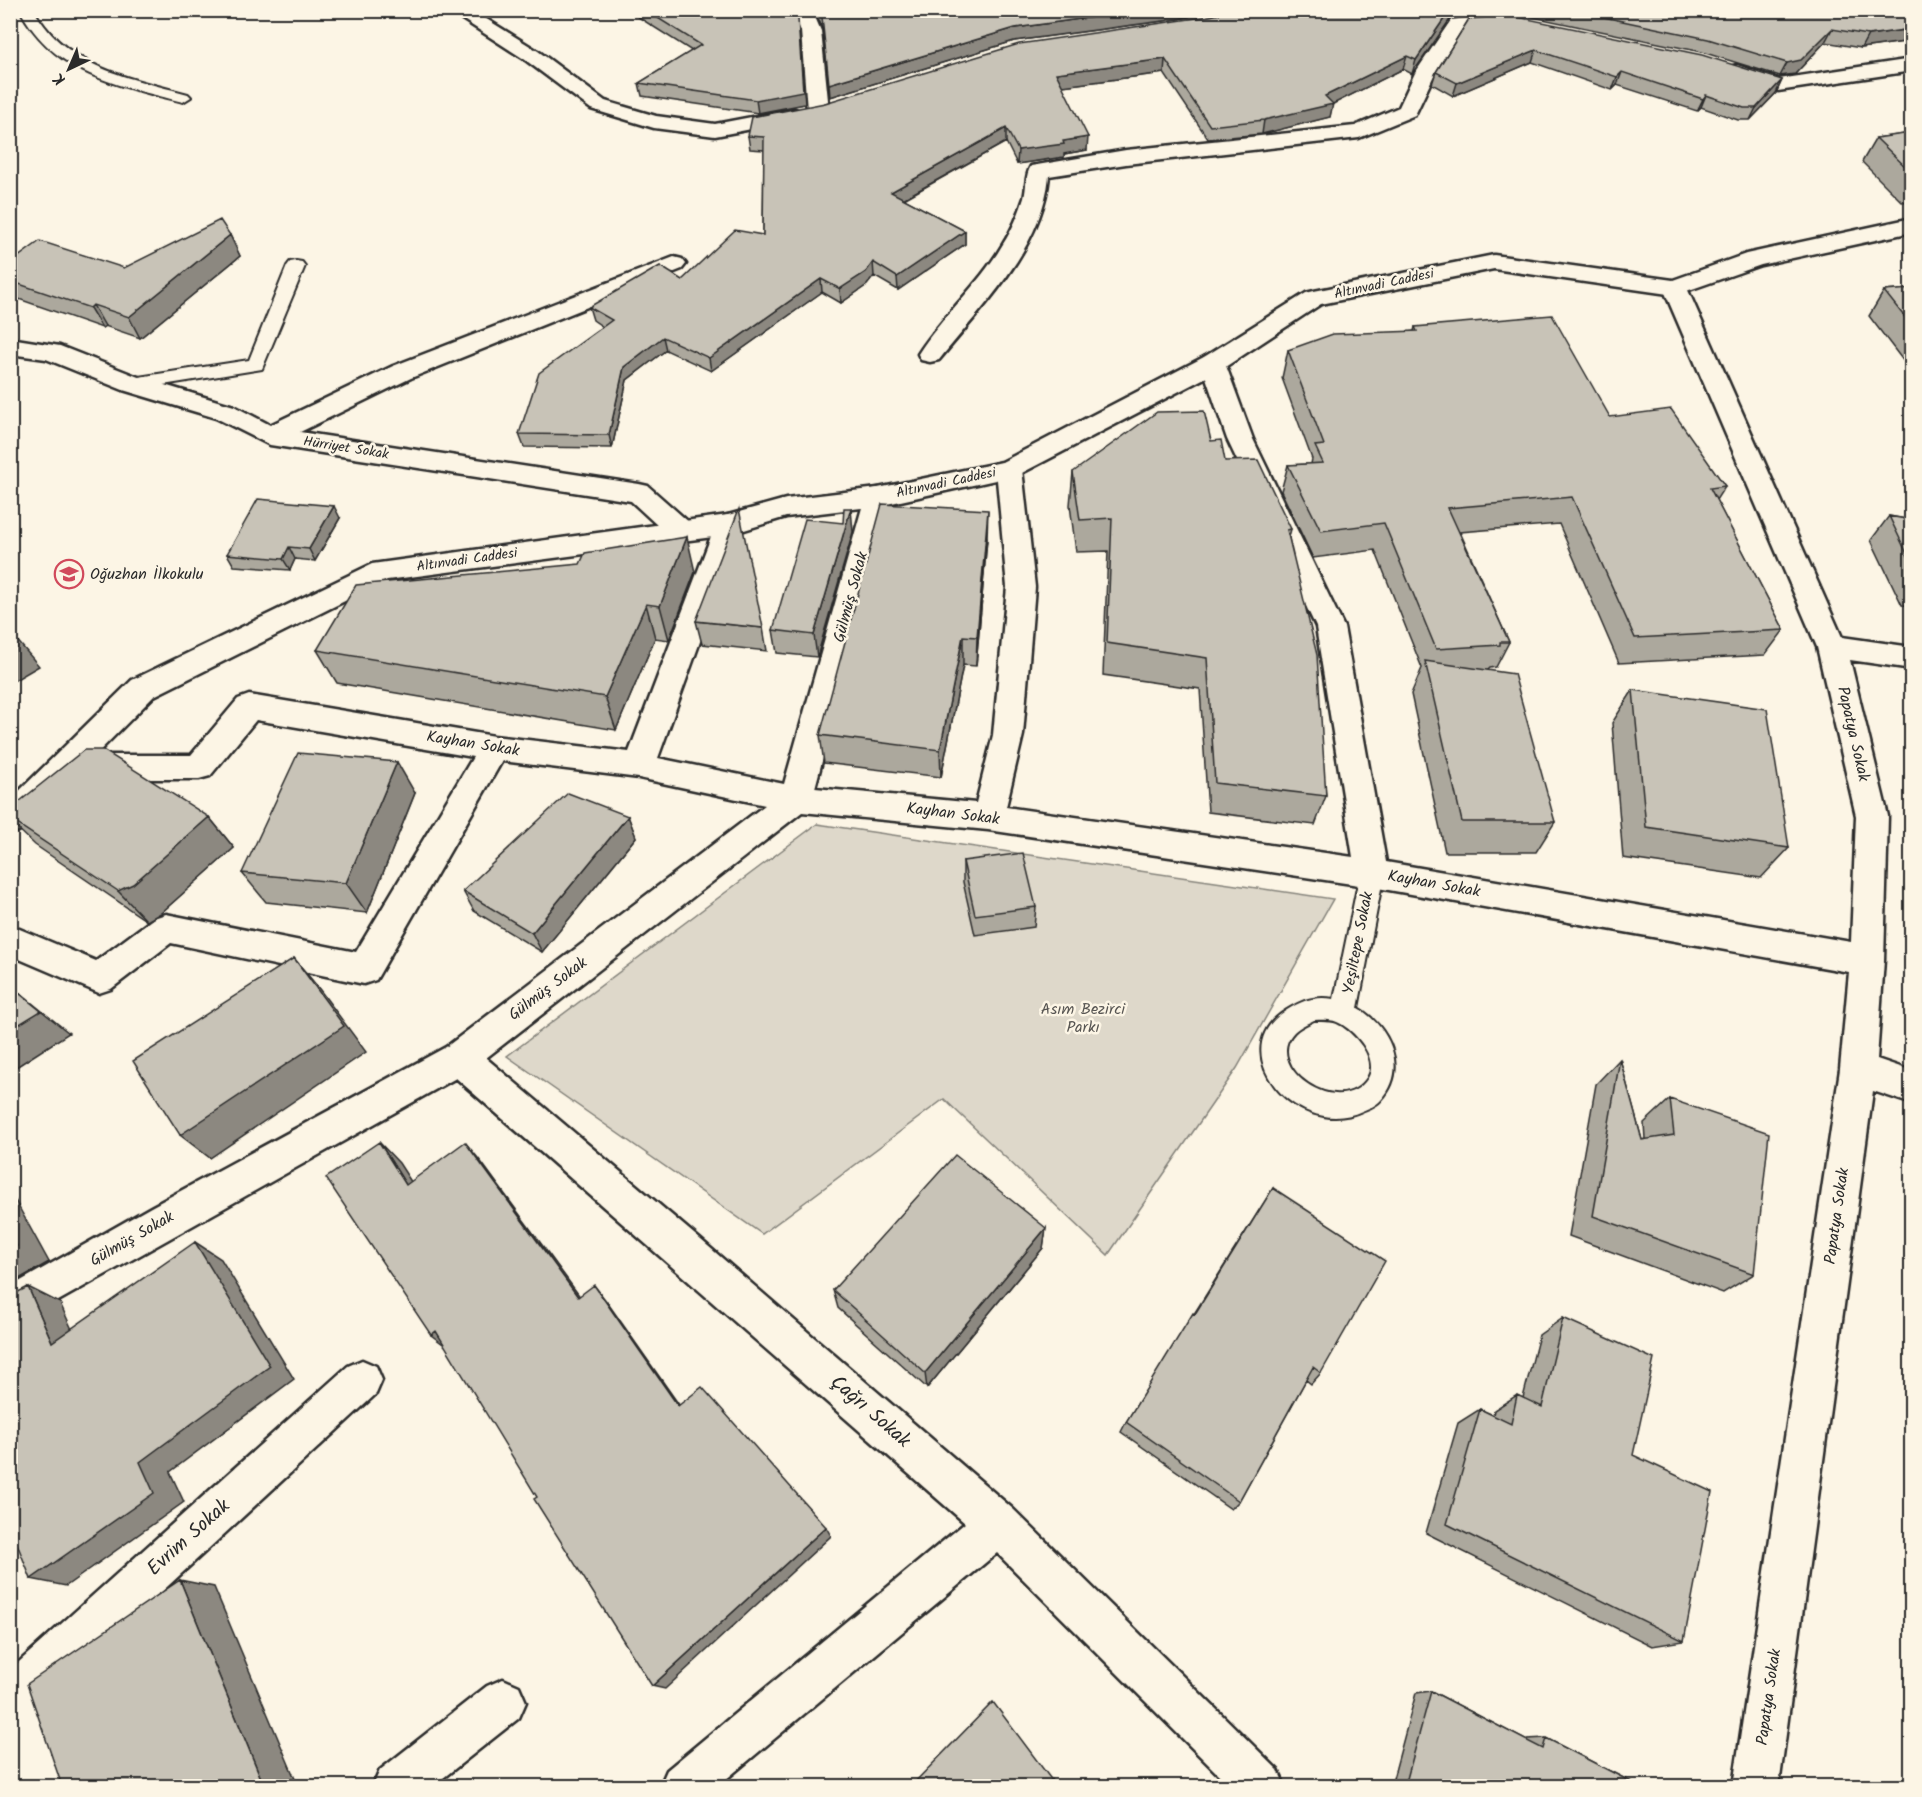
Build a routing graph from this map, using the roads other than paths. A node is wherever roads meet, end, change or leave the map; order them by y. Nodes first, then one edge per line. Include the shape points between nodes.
1 (27, 10) edge
2 (457, 10) edge
3 (802, 10) edge
4 (1527, 24) edge
5 (1911, 65) edge
6 (1721, 66) edge
7 (183, 97) dead end
8 (839, 104) edge
9 (818, 110) junction
10 (1911, 225) edge
11 (674, 264) dead end
12 (296, 266) dead end
13 (1675, 288) junction
14 (10, 346) edge
15 (930, 354) dead end
16 (1213, 363) junction
17 (132, 384) junction
18 (270, 436) junction
19 (1009, 469) junction
20 (878, 497) junction
21 (728, 525) junction
22 (681, 531) junction
23 (1832, 647) junction
24 (1911, 658) edge
25 (494, 748) junction
26 (639, 766) junction
27 (64, 767) junction
28 (796, 800) junction
29 (988, 817) junction
30 (10, 821) edge
31 (1371, 873) junction
32 (10, 939) edge
33 (1867, 960) junction
34 (1344, 1013) junction
35 (459, 1058) junction
36 (1858, 1069) junction
37 (1911, 1088) edge
38 (10, 1308) edge
39 (362, 1380) dead end
40 (998, 1524) junction
41 (12, 1694) edge
42 (503, 1702) dead end
43 (42, 1786) edge
44 (396, 1786) edge
45 (683, 1786) edge
46 (1262, 1786) edge
47 (1756, 1786) edge

1 - 7 lane via 45,40 81,64
2 - 9 street via 531,55 598,105 654,122 715,130
3 - 9 street via 811,31
4 - 15 street via 1504,19 1458,24 1425,73 1408,111 1359,132 1126,157 1039,171 1040,188 1005,264
5 - 6 street via 1778,85
8 - 9 street
10 - 13 street, Altınvadi Caddesi via 1754,259
11 - 18 street via 402,372
12 - 17 lane via 256,365
13 - 16 street, Altınvadi Caddesi via 1494,262 1314,298
13 - 23 street, Papatya Sokak
14 - 17 street, Hürriyet Sokak via 51,352
16 - 19 street, Altınvadi Caddesi
16 - 31 street via 1239,439 1330,627
17 - 18 street, Hürriyet Sokak via 225,412
18 - 22 street, Hürriyet Sokak via 639,493
19 - 20 street, Altınvadi Caddesi
19 - 29 street via 1021,587 1008,735
20 - 21 street, Altınvadi Caddesi via 786,508
20 - 28 street, Gülmüş Sokak
21 - 22 street, Altınvadi Caddesi
21 - 26 street
22 - 27 street, Altınvadi Caddesi via 382,571 143,688
23 - 24 street
23 - 33 street, Papatya Sokak via 1872,816
25 - 26 street, Kayhan Sokak
25 - 27 street, Kayhan Sokak via 249,707 200,767
25 - 32 street via 364,969 166,928 99,978
26 - 28 street, Kayhan Sokak
27 - 30 street, Altınvadi Caddesi
28 - 29 street, Kayhan Sokak
28 - 35 street, Gülmüş Sokak
29 - 31 street, Kayhan Sokak
31 - 33 street, Kayhan Sokak
31 - 34 lane, Yeşiltepe Sokak
33 - 36 street, Papatya Sokak
34 - 34 lane via 1310,1009 1294,1015 1274,1039 1273,1055 1288,1086 1320,1105 1339,1107 1356,1103 1370,1094 1383,1067 1372,1035
35 - 38 street, Gülmüş Sokak
35 - 40 street, Çağrı Sokak
36 - 37 street
36 - 47 street, Papatya Sokak
39 - 41 street, Evrim Sokak
40 - 45 street
40 - 46 street, Çağrı Sokak
41 - 43 street
42 - 44 street

